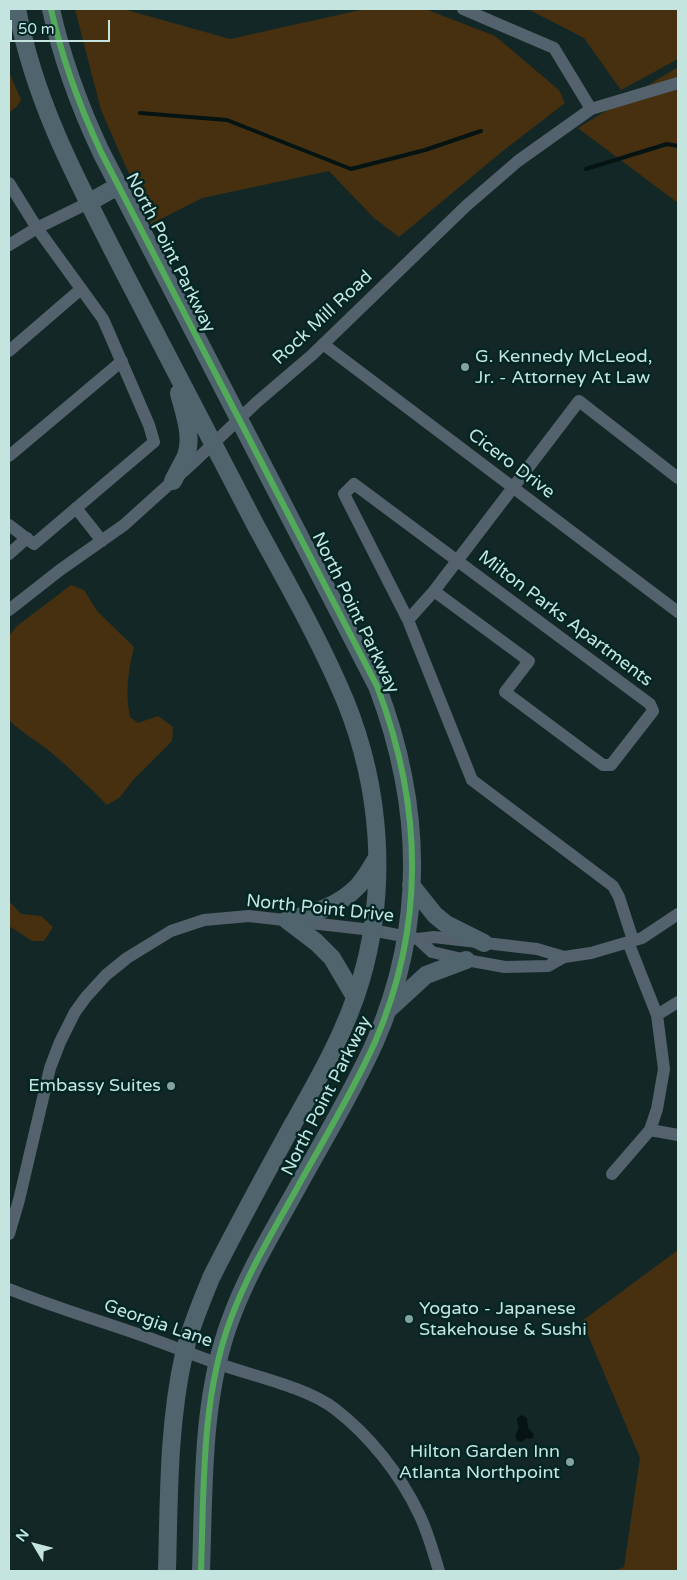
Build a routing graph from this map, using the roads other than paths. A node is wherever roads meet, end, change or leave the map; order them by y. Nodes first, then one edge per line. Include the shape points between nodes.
1 (17, 9) edge
2 (51, 9) edge
3 (463, 9) edge
4 (678, 83) edge
5 (591, 109) junction
6 (9, 183) edge
7 (118, 186) junction
8 (88, 203) junction
9 (37, 228) junction
10 (9, 245) edge
11 (80, 289) junction
12 (323, 344) junction
13 (9, 351) edge
14 (122, 361) junction
15 (173, 366) junction
16 (240, 418) junction
17 (213, 444) junction
18 (9, 456) edge
19 (678, 478) edge
20 (173, 481) junction
21 (513, 487) junction
22 (76, 508) junction
23 (9, 525) edge
24 (27, 538) junction
25 (102, 541) junction
26 (9, 554) edge
27 (457, 560) junction
28 (434, 591) junction
29 (9, 610) edge
30 (678, 612) edge
31 (408, 620) junction
32 (377, 858) junction
33 (411, 885) junction
34 (678, 914) edge
35 (287, 920) junction
36 (372, 930) junction
37 (412, 938) junction
38 (630, 941) junction
39 (484, 944) junction
40 (564, 957) junction
41 (466, 960) junction
42 (355, 997) junction
43 (678, 1002) edge
44 (386, 1012) junction
45 (657, 1015) junction
46 (650, 1130) junction
47 (678, 1135) edge
48 (612, 1174) dead end
49 (9, 1234) edge
50 (9, 1289) edge
51 (184, 1352) junction
52 (217, 1364) junction
53 (167, 1571) edge
54 (201, 1571) edge
55 (439, 1571) edge

1 - 8 street, North Point Parkway via 42,101
2 - 7 street, North Point Parkway via 78,100
3 - 5 street via 554,48
4 - 5 street, Rock Mill Road
5 - 12 street, Rock Mill Road via 518,161 466,206
6 - 9 street
7 - 8 street
7 - 16 street, North Point Parkway
8 - 9 street
8 - 15 street, North Point Parkway
9 - 10 street
9 - 11 street
11 - 13 street
11 - 14 street via 103,320
12 - 16 street, Rock Mill Road
12 - 21 street, Cicero Drive
14 - 18 street
14 - 22 street via 154,442
15 - 17 street, North Point Parkway
15 - 20 street via 189,443
16 - 17 street, Rock Mill Road
16 - 33 street, North Point Parkway via 360,651 387,712 407,794
17 - 20 street, Rock Mill Road
17 - 32 street, North Point Parkway via 345,698 366,764 374,804
19 - 21 street, Milton Parks Apartments via 579,401
20 - 25 street, Rock Mill Road
21 - 27 street, Milton Parks Apartments
21 - 30 street, Cicero Drive
22 - 24 street via 34,544
22 - 25 street
23 - 24 street
24 - 26 street
25 - 29 street, Rock Mill Road
27 - 28 street, Milton Parks Apartments
27 - 28 street, Milton Parks Apartments via 650,704 653,712 611,765 603,765 505,692 529,661
27 - 31 street, Milton Parks Apartments via 354,484 344,494
28 - 31 street, Milton Parks Apartments
31 - 38 street, Milton Parks Apartments via 472,780 613,886
32 - 35 street via 358,886 346,897 318,912
32 - 36 street, North Point Parkway via 377,895
33 - 37 street, North Point Parkway
33 - 39 street via 446,924
34 - 38 street via 642,938
35 - 36 street, North Point Drive
35 - 42 street via 332,958
35 - 49 street, North Point Drive via 249,916 204,920 170,931 127,958 86,997 75,1012 50,1068
36 - 37 street, North Point Drive
36 - 42 street, North Point Parkway
37 - 39 street via 434,937
37 - 41 street via 432,952
37 - 44 street, North Point Parkway
38 - 40 street
38 - 45 street, Milton Parks Apartments
39 - 40 street via 538,949
40 - 41 street via 548,966 532,967 505,967
41 - 44 street via 426,975
42 - 51 street, North Point Parkway via 333,1050 211,1278
43 - 45 street
44 - 52 street, North Point Parkway via 361,1070 249,1278 230,1321
45 - 46 street, Milton Parks Apartments via 664,1068
46 - 47 street
46 - 48 street
50 - 51 street, Georgia Lane
51 - 52 street, Georgia Lane
51 - 53 street, North Point Parkway via 174,1409
52 - 54 street, North Point Parkway via 208,1420
52 - 55 street, Georgia Lane via 302,1391 333,1408 358,1429 401,1482 420,1515

